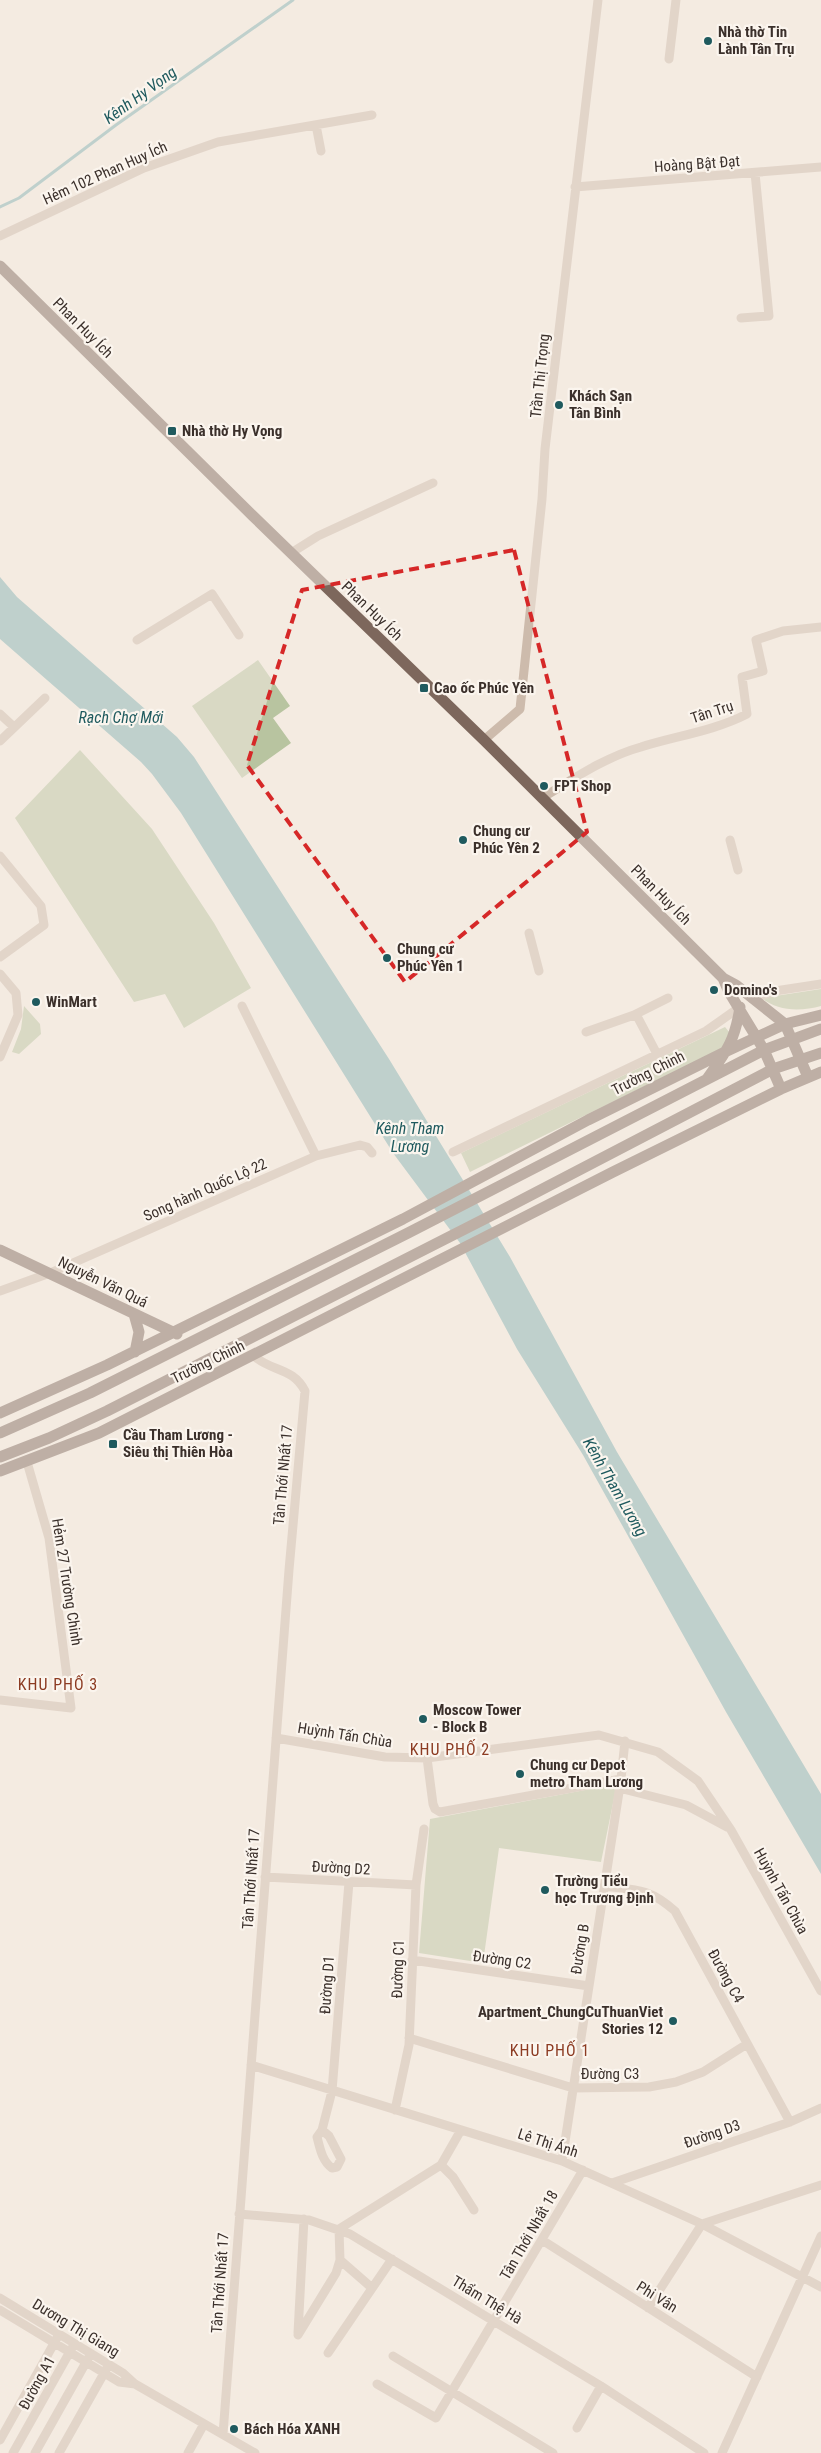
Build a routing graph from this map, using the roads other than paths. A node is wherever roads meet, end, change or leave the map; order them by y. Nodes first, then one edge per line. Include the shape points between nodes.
1 (598, 0) edge
2 (676, 0) edge
3 (669, 59) dead end
4 (372, 115) dead end
5 (316, 125) junction
6 (321, 151) dead end
7 (821, 167) edge
8 (754, 173) junction
9 (575, 187) junction
10 (0, 236) edge
11 (0, 266) edge
12 (741, 318) dead end
13 (433, 483) dead end
14 (291, 553) junction
15 (821, 627) edge
16 (238, 635) dead end
17 (137, 640) dead end
18 (45, 698) dead end
19 (1, 716) edge
20 (14, 727) junction
21 (484, 740) junction
22 (0, 741) edge
23 (542, 798) junction
24 (730, 840) dead end
25 (0, 856) edge
26 (738, 870) dead end
27 (529, 933) dead end
28 (0, 957) edge
29 (539, 971) dead end
30 (0, 974) edge
31 (723, 978) junction
32 (821, 984) edge
33 (668, 998) dead end
34 (752, 999) junction
35 (242, 1006) dead end
36 (740, 1007) junction
37 (634, 1015) junction
38 (821, 1015) edge
39 (785, 1024) junction
40 (821, 1029) edge
41 (586, 1032) dead end
42 (757, 1036) junction
43 (793, 1038) junction
44 (727, 1050) junction
45 (764, 1050) junction
46 (821, 1053) edge
47 (658, 1054) junction
48 (0, 1057) edge
49 (801, 1060) junction
50 (773, 1069) junction
51 (821, 1072) edge
52 (808, 1077) junction
53 (706, 1080) junction
54 (781, 1089) junction
55 (588, 1120) junction
56 (596, 1136) junction
57 (452, 1152) dead end
58 (372, 1153) dead end
59 (316, 1156) junction
60 (605, 1156) junction
61 (613, 1172) junction
62 (0, 1250) edge
63 (50, 1273) junction
64 (0, 1292) edge
65 (134, 1314) junction
66 (172, 1332) junction
67 (192, 1340) junction
68 (135, 1352) junction
69 (254, 1356) junction
70 (0, 1413) edge
71 (0, 1433) edge
72 (23, 1448) junction
73 (0, 1457) edge
74 (27, 1462) junction
75 (0, 1472) edge
76 (0, 1700) edge
77 (276, 1738) junction
78 (625, 1741) junction
79 (427, 1758) junction
80 (620, 1783) junction
81 (424, 1829) dead end
82 (731, 1830) junction
83 (265, 1877) junction
84 (349, 1882) junction
85 (416, 1885) junction
86 (604, 1886) junction
87 (412, 1960) junction
88 (589, 1986) junction
89 (821, 1991) edge
90 (409, 2038) junction
91 (747, 2044) junction
92 (251, 2066) junction
93 (573, 2088) junction
94 (332, 2091) junction
95 (821, 2108) edge
96 (395, 2110) junction
97 (790, 2122) junction
98 (322, 2130) dead end
99 (462, 2130) junction
100 (562, 2161) junction
101 (441, 2165) junction
102 (583, 2170) junction
103 (612, 2183) junction
104 (821, 2185) edge
105 (474, 2210) dead end
106 (239, 2214) junction
107 (304, 2219) junction
108 (702, 2224) junction
109 (338, 2229) junction
110 (821, 2236) edge
111 (542, 2240) junction
112 (392, 2259) junction
113 (340, 2260) junction
114 (803, 2277) junction
115 (821, 2287) edge
116 (372, 2288) junction
117 (0, 2298) edge
118 (648, 2308) junction
119 (0, 2310) edge
120 (495, 2320) junction
121 (59, 2334) junction
122 (54, 2342) junction
123 (75, 2343) junction
124 (70, 2352) junction
125 (91, 2353) junction
126 (328, 2353) dead end
127 (393, 2356) dead end
128 (86, 2362) junction
129 (109, 2364) junction
130 (104, 2373) junction
131 (757, 2377) junction
132 (135, 2384) junction
133 (377, 2384) dead end
134 (601, 2386) junction
135 (453, 2391) junction
136 (204, 2424) junction
137 (577, 2428) dead end
138 (223, 2434) junction
139 (0, 2440) edge
140 (14, 2453) edge
141 (36, 2453) edge
142 (59, 2453) edge
143 (188, 2453) edge
144 (255, 2453) edge
145 (553, 2453) edge
146 (704, 2453) edge
147 (722, 2453) edge

1 - 9 street, Trần Thị Trọng
2 - 3 street
4 - 5 street, Hẻm 102 Phan Huy Ích
5 - 6 street
5 - 10 street, Hẻm 102 Phan Huy Ích via 218,142 144,168
7 - 8 street, Hoàng Bật Đạt
8 - 9 street, Hoàng Bật Đạt
8 - 12 street via 769,316
9 - 21 street, Trần Thị Trọng via 520,709
11 - 14 main road, Phan Huy Ích
13 - 14 street via 318,536
14 - 21 main road, Phan Huy Ích
15 - 23 street, Tân Trụ via 783,631 756,640 763,671 742,677 747,714 639,747 596,766
16 - 17 street via 212,594
18 - 20 street
19 - 20 street
20 - 22 street
21 - 23 main road, Phan Huy Ích
23 - 31 main road, Phan Huy Ích
24 - 26 street
25 - 28 street via 41,906 44,925
27 - 29 street
30 - 48 street via 16,993 18,1015
31 - 34 main road
31 - 36 main road
32 - 34 street via 775,991
33 - 37 street
34 - 39 main road
35 - 59 street
36 - 42 main road
36 - 44 main road via 736,1031
36 - 47 street, Trường Chinh via 706,1030
37 - 41 street
37 - 47 street
38 - 39 main road, Trường Chinh
39 - 42 main road, Trường Chinh
39 - 43 main road
40 - 43 main road
42 - 44 main road, Trường Chinh
42 - 45 main road
43 - 45 main road
43 - 49 main road
44 - 53 main road
44 - 55 main road, Trường Chinh
45 - 50 main road
45 - 53 main road
46 - 49 main road
47 - 57 street, Trường Chinh
49 - 50 main road
49 - 52 main road
50 - 54 main road
50 - 60 main road
51 - 52 main road
52 - 54 main road
53 - 56 main road
54 - 61 main road
55 - 56 main road
55 - 66 main road, Trường Chinh via 402,1219
56 - 67 main road, Trường Chinh
58 - 59 street, Song hành Quốc Lộ 22 via 360,1145
59 - 63 street, Song hành Quốc Lộ 22
60 - 61 main road
60 - 72 main road, Trường Chinh via 107,1411
61 - 69 main road, Trường Chinh
62 - 63 main road, Nguyễn Văn Quá
63 - 64 street
63 - 65 main road, Nguyễn Văn Quá
65 - 66 main road, Nguyễn Văn Quá
65 - 68 main road via 139,1332
66 - 67 main road, Nguyễn Văn Quá
66 - 68 main road
67 - 71 main road, Trường Chinh via 90,1393
68 - 70 main road
69 - 74 main road, Trường Chinh via 99,1433
69 - 77 street, Tân Thới Nhất 17 via 262,1363 291,1374 305,1391
72 - 73 main road, Trường Chinh
72 - 74 main road
74 - 75 main road, Trường Chinh
74 - 76 street, Hẻm 27 Trường Chinh via 49,1538 71,1708
77 - 79 street, Huỳnh Tấn Chùa via 386,1757
77 - 83 street, Tân Thới Nhất 17
78 - 79 street, Huỳnh Tấn Chùa via 598,1735
78 - 80 street, Đường B
78 - 82 street, Huỳnh Tấn Chùa via 658,1752 698,1781
79 - 80 street via 433,1804 440,1812
80 - 82 street, Huỳnh Tấn Chùa via 686,1805
80 - 86 street, Đường B
81 - 85 street, Đường C1
82 - 89 street, Huỳnh Tấn Chùa
83 - 84 street, Đường D2
83 - 92 street, Tân Thới Nhất 17
84 - 85 street, Đường D2
84 - 94 street, Đường D1
85 - 87 street, Đường C1
86 - 88 street, Đường B
86 - 91 street, Đường C4 via 646,1891 675,1911
87 - 88 street, Đường C2
87 - 90 street, Đường C1
88 - 93 street, Đường B
90 - 93 street, Đường C3
90 - 96 street, Đường C1
91 - 93 street, Đường C3 via 703,2072 676,2082 649,2087
91 - 97 street, Đường C4
92 - 94 street, Lê Thị Ánh
92 - 106 street, Tân Thới Nhất 17
93 - 100 street, Đường B
94 - 96 street, Lê Thị Ánh
94 - 98 street, Đường D1
95 - 97 street, Đường D3
96 - 99 street, Lê Thị Ánh
97 - 103 street, Đường D3
99 - 100 street, Lê Thị Ánh
99 - 101 street
100 - 102 street, Lê Thị Ánh
101 - 105 street via 454,2176
101 - 109 street
102 - 103 street, Lê Thị Ánh
102 - 111 street, Tân Thới Nhất 18
103 - 108 street, Lê Thị Ánh
104 - 108 street
106 - 107 street, Thẩm Thệ Hà
106 - 138 street, Tân Thới Nhất 17
107 - 109 street, Thẩm Thệ Hà
107 - 113 street via 298,2336 336,2273
108 - 114 street, Lê Thị Ánh
108 - 118 street
109 - 112 street, Thẩm Thệ Hà
109 - 113 street
110 - 114 street
111 - 118 street, Phi Vân
111 - 120 street, Tân Thới Nhất 18
112 - 116 street
112 - 120 street, Thẩm Thệ Hà
113 - 116 street
114 - 115 street, Lê Thị Ánh
114 - 131 street
116 - 126 street
117 - 121 street, Dương Thị Giang
118 - 131 street, Phi Vân
119 - 122 street, Dương Thị Giang
120 - 134 street, Thẩm Thệ Hà
120 - 135 street, Tân Thới Nhất 18
121 - 122 street, Đường A1
121 - 123 street, Dương Thị Giang
122 - 124 street, Dương Thị Giang
122 - 139 street, Đường A1
123 - 124 street, Đường A1
123 - 125 street, Dương Thị Giang
124 - 128 street, Dương Thị Giang
124 - 140 street, Đường A1
125 - 128 street
125 - 129 street, Dương Thị Giang
127 - 135 street
128 - 130 street, Dương Thị Giang
128 - 141 street
129 - 130 street
129 - 132 street, Dương Thị Giang
130 - 132 street, Dương Thị Giang via 119,2382
130 - 142 street
131 - 147 street
132 - 136 street, Dương Thị Giang
133 - 135 street, Tân Thới Nhất 18 via 436,2418
134 - 137 street
134 - 146 street, Thẩm Thệ Hà
135 - 145 street
136 - 138 street, Dương Thị Giang
136 - 143 street
138 - 144 street, Dương Thị Giang

